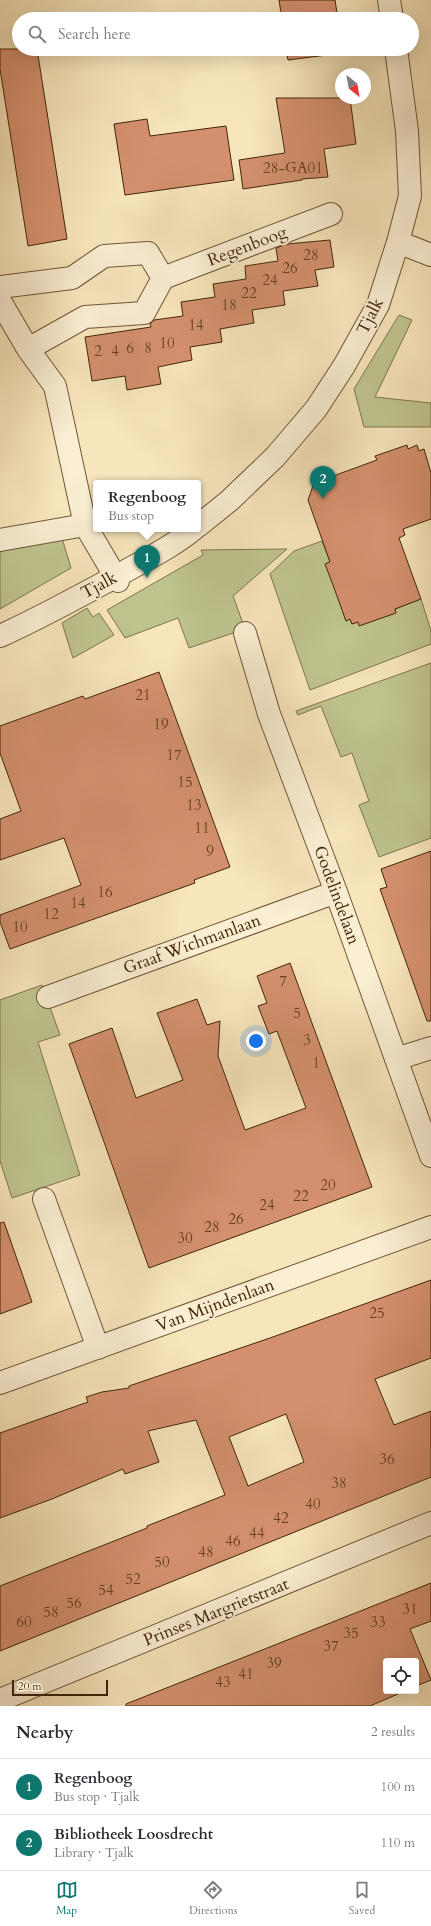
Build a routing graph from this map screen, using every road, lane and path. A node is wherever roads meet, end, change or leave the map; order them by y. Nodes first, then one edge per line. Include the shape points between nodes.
1 (389, 0) edge
2 (391, 12) edge
3 (397, 56) edge
4 (331, 214) dead end
5 (398, 242) junction
6 (431, 255) edge
7 (163, 278) junction
8 (0, 287) edge
9 (0, 301) edge
10 (28, 349) junction
11 (84, 524) junction
12 (201, 524) edge
13 (190, 532) edge
14 (0, 540) edge
15 (117, 579) junction
16 (245, 633) dead end
17 (0, 636) edge
18 (336, 892) junction
19 (48, 996) dead end
20 (431, 1048) edge
21 (396, 1059) junction
22 (431, 1156) edge
23 (44, 1199) dead end
24 (431, 1227) edge
25 (98, 1348) junction
26 (0, 1383) edge
27 (431, 1523) edge
28 (0, 1700) edge

1 - 2 street
3 - 5 street, Tjalk via 407,131 410,196
4 - 7 street, Regenboog
5 - 6 street
5 - 12 street, Tjalk via 378,305 344,366 316,409 275,457
7 - 8 street via 148,253 104,256 72,278
7 - 10 street via 144,313 85,317
9 - 10 street
10 - 11 street via 55,386
11 - 14 street
11 - 15 street
13 - 15 street, Tjalk
15 - 17 street, Tjalk
16 - 18 street, Godelindelaan via 269,714
18 - 19 street, Graaf Wichmanlaan
18 - 21 street, Godelindelaan
20 - 21 street
21 - 22 street, Godelindelaan
23 - 25 street
24 - 25 street, Van Mijndenlaan
25 - 26 street, Van Mijndenlaan
27 - 28 street, Prinses Margrietstraat

